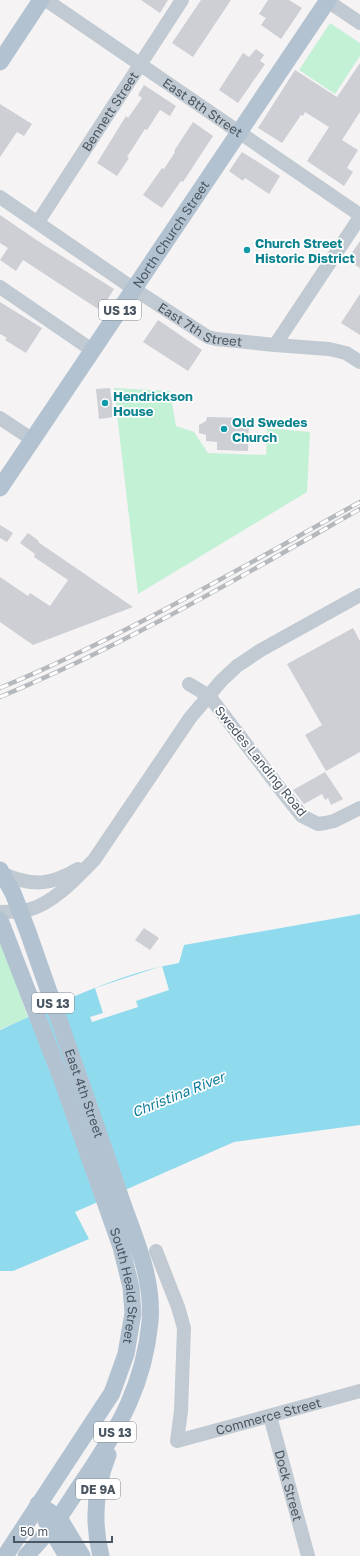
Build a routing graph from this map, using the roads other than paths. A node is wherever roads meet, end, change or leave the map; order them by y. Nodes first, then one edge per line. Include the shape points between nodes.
1 (41, 0) edge
2 (46, 0) edge
3 (182, 0) edge
4 (327, 0) edge
5 (360, 23) edge
6 (0, 62) edge
7 (140, 65) junction
8 (239, 132) junction
9 (0, 197) edge
10 (360, 216) edge
11 (38, 222) junction
12 (0, 287) edge
13 (134, 289) junction
14 (275, 345) junction
15 (92, 350) junction
16 (360, 362) edge
17 (0, 418) edge
18 (32, 440) junction
19 (0, 488) edge
20 (360, 595) edge
21 (189, 684) dead end
22 (209, 696) junction
23 (360, 808) edge
24 (94, 860) junction
25 (2, 872) edge
26 (21, 911) junction
27 (0, 912) edge
28 (0, 920) edge
29 (156, 1251) dead end
30 (150, 1321) joint
31 (360, 1391) edge
32 (270, 1416) junction
33 (119, 1425) junction
34 (38, 1504) junction
35 (55, 1523) junction
36 (5, 1556) edge
37 (26, 1556) edge
38 (67, 1556) edge
39 (82, 1556) edge
40 (101, 1556) edge
41 (308, 1556) edge

1 - 6 main road
2 - 7 street, East 8th Street
3 - 7 street, Bennett Street
4 - 5 street
4 - 8 main road, North Church Street / US 13
7 - 8 street, East 8th Street
7 - 11 street, Bennett Street
8 - 10 street, East 8th Street
8 - 13 main road, North Church Street / US 13
9 - 11 street, East 7th Street
10 - 14 street
11 - 13 street, East 7th Street
12 - 15 street
13 - 14 street, East 7th Street via 208,337
13 - 15 main road, North Church Street / US 13
14 - 16 street, East 7th Street via 334,350 346,353
15 - 18 main road, North Church Street / US 13
17 - 18 street
18 - 19 main road, North Church Street / US 13
20 - 22 street, Swedes Landing Road via 237,666
21 - 22 street, Swedes Landing Road
22 - 23 street, Swedes Landing Road via 302,816 318,824 334,821
22 - 24 street, Swedes Landing Road via 190,718
24 - 25 street, Swedes Landing Road via 55,881 33,883 14,879
24 - 26 street, Swedes Landing Road via 67,887 32,909
25 - 26 main road, East 4th Street / US 13
26 - 27 street, Swedes Landing Road
26 - 30 main road, East 4th Street / US 13 via 140,1249 146,1274
28 - 34 main road, South Heald Street / US 13 via 64,1087 121,1248 131,1287 132,1322 126,1354 112,1393
29 - 32 street, Commerce Street via 184,1328 177,1441
30 - 33 main road, South Heald Street / US 13 via 139,1378
31 - 32 street, Commerce Street
32 - 41 street, Dock Street
33 - 35 main road, South Heald Street / US 13
33 - 40 main road, DE 9A via 95,1500 95,1520
34 - 35 main road
34 - 36 main road, South Heald Street / US 13
35 - 37 main road, South Heald Street / US 13
35 - 38 main road
35 - 39 main road

